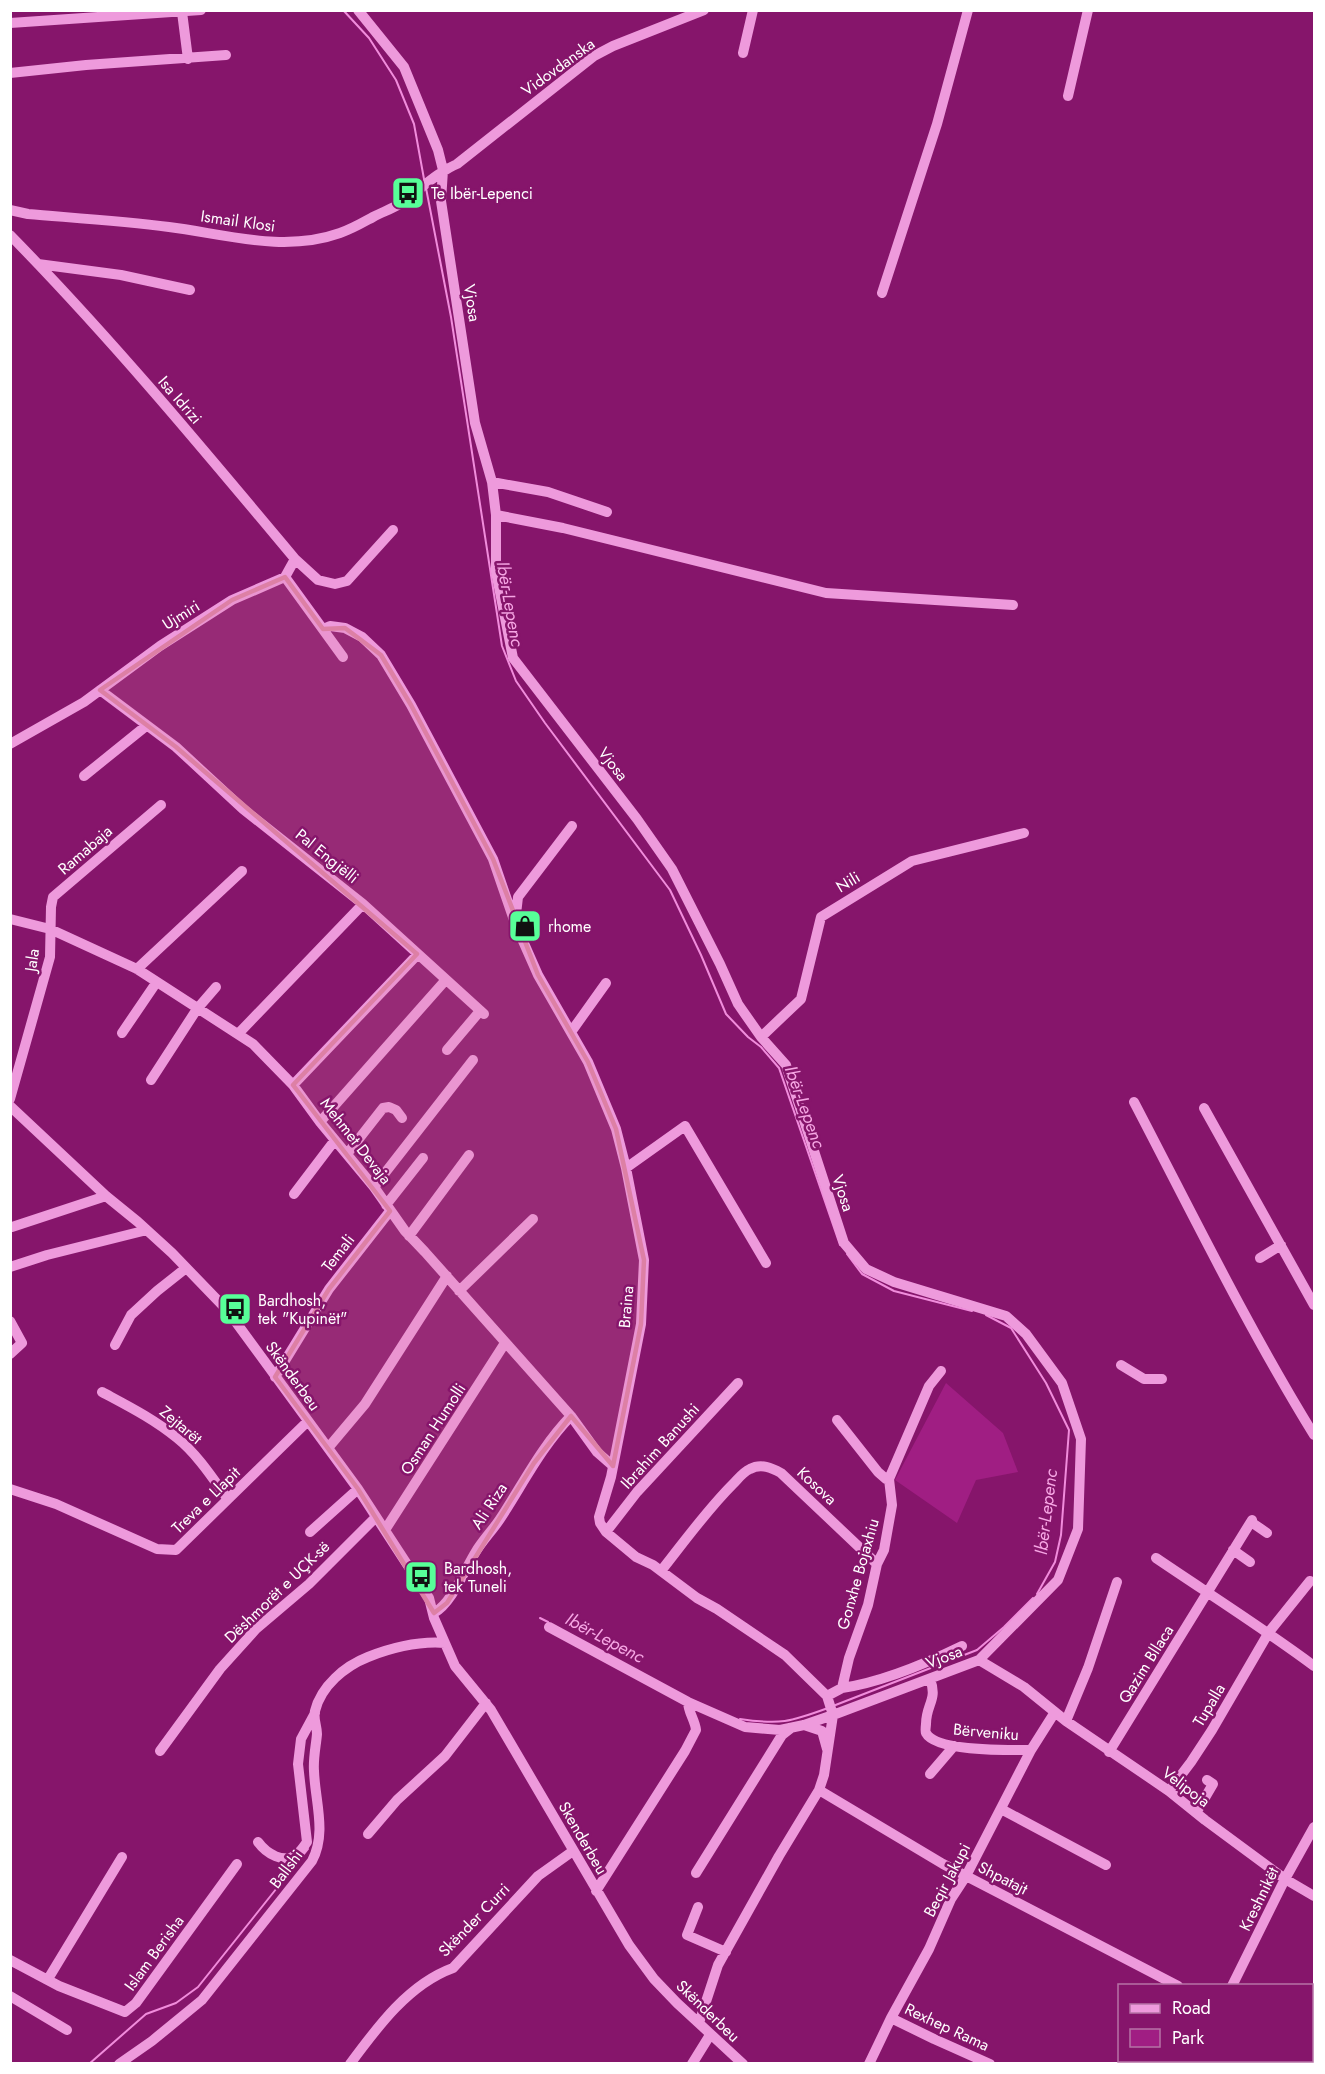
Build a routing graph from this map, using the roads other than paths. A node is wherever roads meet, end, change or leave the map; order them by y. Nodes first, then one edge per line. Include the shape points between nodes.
1 (201, 10) edge
2 (358, 10) edge
3 (704, 10) edge
4 (753, 10) edge
5 (968, 10) edge
6 (1088, 10) edge
7 (182, 12) junction
8 (10, 23) edge
9 (743, 53) dead end
10 (226, 55) dead end
11 (188, 59) junction
12 (10, 73) edge
13 (1068, 96) dead end
14 (443, 170) junction
15 (10, 210) edge
16 (10, 235) edge
17 (38, 264) junction
18 (190, 291) dead end
19 (882, 293) dead end
20 (492, 482) junction
21 (607, 512) dead end
22 (496, 515) junction
23 (393, 530) dead end
24 (295, 559) junction
25 (285, 577) junction
26 (1013, 605) dead end
27 (323, 629) junction
28 (343, 657) dead end
29 (100, 690) junction
30 (146, 726) junction
31 (10, 744) edge
32 (84, 776) dead end
33 (161, 805) dead end
34 (572, 826) dead end
35 (1024, 834) dead end
36 (242, 871) dead end
37 (363, 904) junction
38 (10, 919) edge
39 (515, 923) junction
40 (50, 929) junction
41 (418, 954) junction
42 (137, 969) junction
43 (156, 983) junction
44 (606, 983) dead end
45 (442, 984) dead end
46 (216, 987) dead end
47 (197, 1009) junction
48 (571, 1032) junction
49 (122, 1033) dead end
50 (238, 1034) junction
51 (762, 1037) junction
52 (447, 1050) dead end
53 (474, 1060) dead end
54 (151, 1080) dead end
55 (293, 1085) junction
56 (10, 1099) edge
57 (1134, 1102) dead end
58 (10, 1106) edge
59 (1204, 1108) dead end
60 (402, 1118) dead end
61 (320, 1122) junction
62 (335, 1140) junction
63 (347, 1154) junction
64 (469, 1155) dead end
65 (423, 1158) dead end
66 (626, 1168) junction
67 (374, 1187) junction
68 (294, 1194) dead end
69 (106, 1196) junction
70 (388, 1208) junction
71 (533, 1219) dead end
72 (12, 1227) dead end
73 (147, 1230) junction
74 (409, 1236) junction
75 (1281, 1245) junction
76 (1260, 1258) dead end
77 (766, 1263) dead end
78 (10, 1267) edge
79 (186, 1268) junction
80 (447, 1276) junction
81 (459, 1291) junction
82 (1314, 1305) edge
83 (10, 1321) edge
84 (505, 1343) junction
85 (115, 1345) dead end
86 (10, 1354) edge
87 (1121, 1365) dead end
88 (941, 1371) dead end
89 (275, 1377) junction
90 (1162, 1379) dead end
91 (738, 1383) dead end
92 (102, 1392) dead end
93 (571, 1416) junction
94 (837, 1420) dead end
95 (307, 1422) junction
96 (1314, 1435) edge
97 (328, 1448) junction
98 (613, 1466) junction
99 (889, 1479) junction
100 (10, 1489) edge
101 (358, 1489) junction
102 (227, 1498) junction
103 (376, 1517) junction
104 (385, 1530) junction
105 (310, 1532) dead end
106 (606, 1532) junction
107 (1267, 1533) dead end
108 (1233, 1550) junction
109 (1156, 1558) dead end
110 (1250, 1562) dead end
111 (877, 1564) junction
112 (662, 1572) junction
113 (1310, 1581) dead end
114 (1117, 1582) dead end
115 (1206, 1592) junction
116 (434, 1616) junction
117 (549, 1627) dead end
118 (1269, 1632) junction
119 (444, 1640) junction
120 (962, 1646) dead end
121 (979, 1660) junction
122 (1314, 1666) edge
123 (930, 1679) junction
124 (842, 1688) junction
125 (827, 1698) junction
126 (688, 1702) junction
127 (488, 1707) junction
128 (1055, 1712) junction
129 (315, 1713) junction
130 (833, 1715) junction
131 (1066, 1721) junction
132 (804, 1725) junction
133 (791, 1728) junction
134 (954, 1746) junction
135 (1031, 1750) junction
136 (160, 1751) dead end
137 (828, 1752) junction
138 (1109, 1752) junction
139 (930, 1774) dead end
140 (1207, 1780) dead end
141 (819, 1790) junction
142 (1169, 1791) junction
143 (1001, 1809) junction
144 (1196, 1813) junction
145 (1314, 1827) edge
146 (368, 1834) dead end
147 (258, 1842) dead end
148 (573, 1851) junction
149 (122, 1857) dead end
150 (237, 1864) dead end
151 (1106, 1865) dead end
152 (696, 1873) dead end
153 (966, 1876) junction
154 (1285, 1879) junction
155 (596, 1891) junction
156 (1314, 1896) edge
157 (698, 1907) dead end
158 (726, 1952) junction
159 (10, 1960) edge
160 (48, 1979) junction
161 (654, 1979) joint
162 (1174, 1984) edge
163 (1233, 1984) edge
164 (10, 1996) edge
165 (891, 2018) junction
166 (699, 2023) junction
167 (67, 2030) dead end
168 (710, 2034) junction
169 (119, 2064) edge
170 (351, 2064) edge
171 (692, 2064) edge
172 (743, 2064) edge
173 (869, 2064) edge
174 (990, 2064) edge

1 - 7 street
2 - 14 street, Vjosa via 404,67
3 - 14 street, Vidovdanska via 594,56 477,149
4 - 9 street
5 - 19 street via 937,124
6 - 13 street
7 - 8 street
7 - 11 street
10 - 11 street
11 - 12 street
14 - 15 street, Ismail Klosi via 400,203 357,226 303,242
14 - 20 street, Vjosa via 441,201 474,413
16 - 17 street, Isa Idrizi
17 - 18 street via 121,275
17 - 24 street, Isa Idrizi via 166,406
20 - 21 street via 548,492
20 - 22 street, Vjosa
22 - 26 street via 826,593
22 - 51 street, Vjosa via 496,572 513,657 672,869 738,1004
23 - 24 street via 347,581 335,584 318,580
24 - 25 street
25 - 27 street
25 - 29 street, Ujmiri via 232,600
27 - 28 street
27 - 39 street, Braina via 345,628 381,655 493,859
29 - 30 street, Pal Engjëlli
29 - 31 street
30 - 32 street
30 - 37 street, Pal Engjëlli
33 - 40 street, Ramabaja via 53,897
34 - 39 street via 518,897
35 - 51 street, Nili via 912,861 821,917 801,999
36 - 42 street
37 - 41 street, Pal Engjëlli
37 - 50 street
38 - 40 street, Mehmet Devaja
39 - 48 street, Braina via 538,975
40 - 42 street, Mehmet Devaja
40 - 56 street, Jala via 50,957
41 - 52 street, Pal Engjëlli via 482,1013
41 - 55 street
42 - 43 street, Mehmet Devaja
43 - 47 street, Mehmet Devaja
43 - 49 street
44 - 48 street
45 - 61 street
46 - 47 street
47 - 50 street, Mehmet Devaja
47 - 54 street
48 - 66 street, Braina via 616,1129
50 - 55 street, Mehmet Devaja
51 - 121 street, Vjosa via 786,1065 844,1243 866,1269 894,1282 1006,1316 1026,1334 1062,1383 1080,1435 1078,1529 1058,1580
53 - 67 street
55 - 61 street, Mehmet Devaja
57 - 96 street
58 - 69 street, Skënderbeu
59 - 75 street
60 - 63 street via 396,1110 383,1108
61 - 62 street, Mehmet Devaja
62 - 63 street, Mehmet Devaja
62 - 68 street
63 - 67 street, Mehmet Devaja
64 - 74 street
65 - 70 street, Temali
66 - 77 street via 685,1126
66 - 98 street, Braina via 644,1271 641,1324
67 - 70 street, Mehmet Devaja
69 - 72 street
69 - 73 street, Skënderbeu
70 - 74 street, Mehmet Devaja
70 - 89 street, Temali via 328,1289
71 - 81 street
73 - 78 street
73 - 79 street, Skënderbeu
74 - 80 street, Mehmet Devaja
75 - 76 street
75 - 82 street
79 - 85 street via 131,1316
79 - 89 street, Skënderbeu via 227,1310
80 - 81 street, Mehmet Devaja
80 - 97 street via 365,1404
81 - 84 street, Mehmet Devaja
83 - 86 street via 22,1344
84 - 93 street, Mehmet Devaja
84 - 104 street, Osman Humolli
87 - 90 street via 1144,1378
88 - 99 street, Gonxhe Bojaxhiu via 929,1386
89 - 95 street, Skënderbeu
91 - 106 street, Ibrahim Banushi via 637,1492
92 - 102 street, Zejtarët via 148,1416 178,1439 207,1469
93 - 98 street, Mehmet Devaja via 597,1452
93 - 116 street, Ali Riza via 554,1433 447,1603
94 - 99 street via 878,1472
95 - 97 street, Skënderbeu
95 - 102 street, Treva e Llapit
97 - 101 street, Skënderbeu
98 - 106 street, Braina via 599,1517
99 - 111 street, Gonxhe Bojaxhiu via 890,1524
100 - 102 street, Treva e Llapit via 56,1504 157,1549 176,1550
101 - 103 street, Skënderbeu
101 - 105 street
103 - 104 street, Skënderbeu
103 - 136 street, Dëshmorët e UÇK-së via 309,1584 256,1629 220,1669
104 - 116 street, Skënderbeu via 429,1598
106 - 112 street
107 - 108 street, Qazim Bllaca via 1251,1521
108 - 110 street
108 - 115 street, Qazim Bllaca
109 - 115 street
111 - 112 street, Kosova via 781,1473 759,1466 743,1474 717,1500
111 - 124 street, Gonxhe Bojaxhiu
112 - 125 street via 784,1655
113 - 118 street
114 - 131 street
115 - 118 street
115 - 138 street, Qazim Bllaca
116 - 119 street, Skënderbeu
117 - 126 street, Vjosa
118 - 122 street
118 - 142 street, Tupalla via 1207,1738
119 - 127 street, Skënderbeu via 455,1666
119 - 129 street, Ballshi via 362,1659 333,1680
120 - 124 street via 861,1686
121 - 123 street, Vjosa
121 - 128 street, Velipoja via 1024,1687
123 - 130 street, Vjosa
123 - 134 street, Bërveniku via 934,1690 926,1720 927,1734
124 - 125 street
125 - 130 street
126 - 133 street, Vjosa via 745,1727
126 - 155 street via 696,1730
127 - 146 street
127 - 148 street, Skenderbeu
128 - 131 street, Velipoja
128 - 135 street, Beqir Jakupi
129 - 147 street via 301,1739 298,1764 307,1842 297,1855 288,1858 279,1858
129 - 169 street, Ballshi via 314,1769 321,1833 312,1861 202,2000
130 - 132 street, Vjosa
130 - 137 street
131 - 138 street, Velipoja
132 - 133 street, Vjosa
132 - 137 street via 822,1731
133 - 152 street via 782,1735
134 - 135 street, Bërveniku
134 - 139 street
135 - 143 street, Beqir Jakupi
137 - 141 street
138 - 142 street, Velipoja
140 - 144 street via 1213,1784
141 - 153 street, Shpatajt
141 - 158 street
142 - 144 street, Velipoja
143 - 151 street
143 - 153 street, Beqir Jakupi
144 - 154 street, Velipoja
145 - 154 street, Kreshnikët
148 - 155 street, Skenderbeu
148 - 170 street, Skënder Curri via 538,1876 453,1968 406,1996
149 - 160 street
150 - 160 street, Islam Berisha via 136,2003 125,2012
153 - 162 street, Shpatajt
153 - 165 street, Beqir Jakupi
154 - 156 street, Velipoja
154 - 163 street, Kreshnikët
155 - 161 street, Skenderbeu
157 - 158 street via 687,1935
158 - 166 street
159 - 160 street, Islam Berisha
161 - 166 street, Skënderbeu
164 - 167 street
165 - 173 street, Beqir Jakupi
165 - 174 street, Rexhep Rama
166 - 168 street, Skënderbeu
168 - 171 street
168 - 172 street, Skënderbeu

